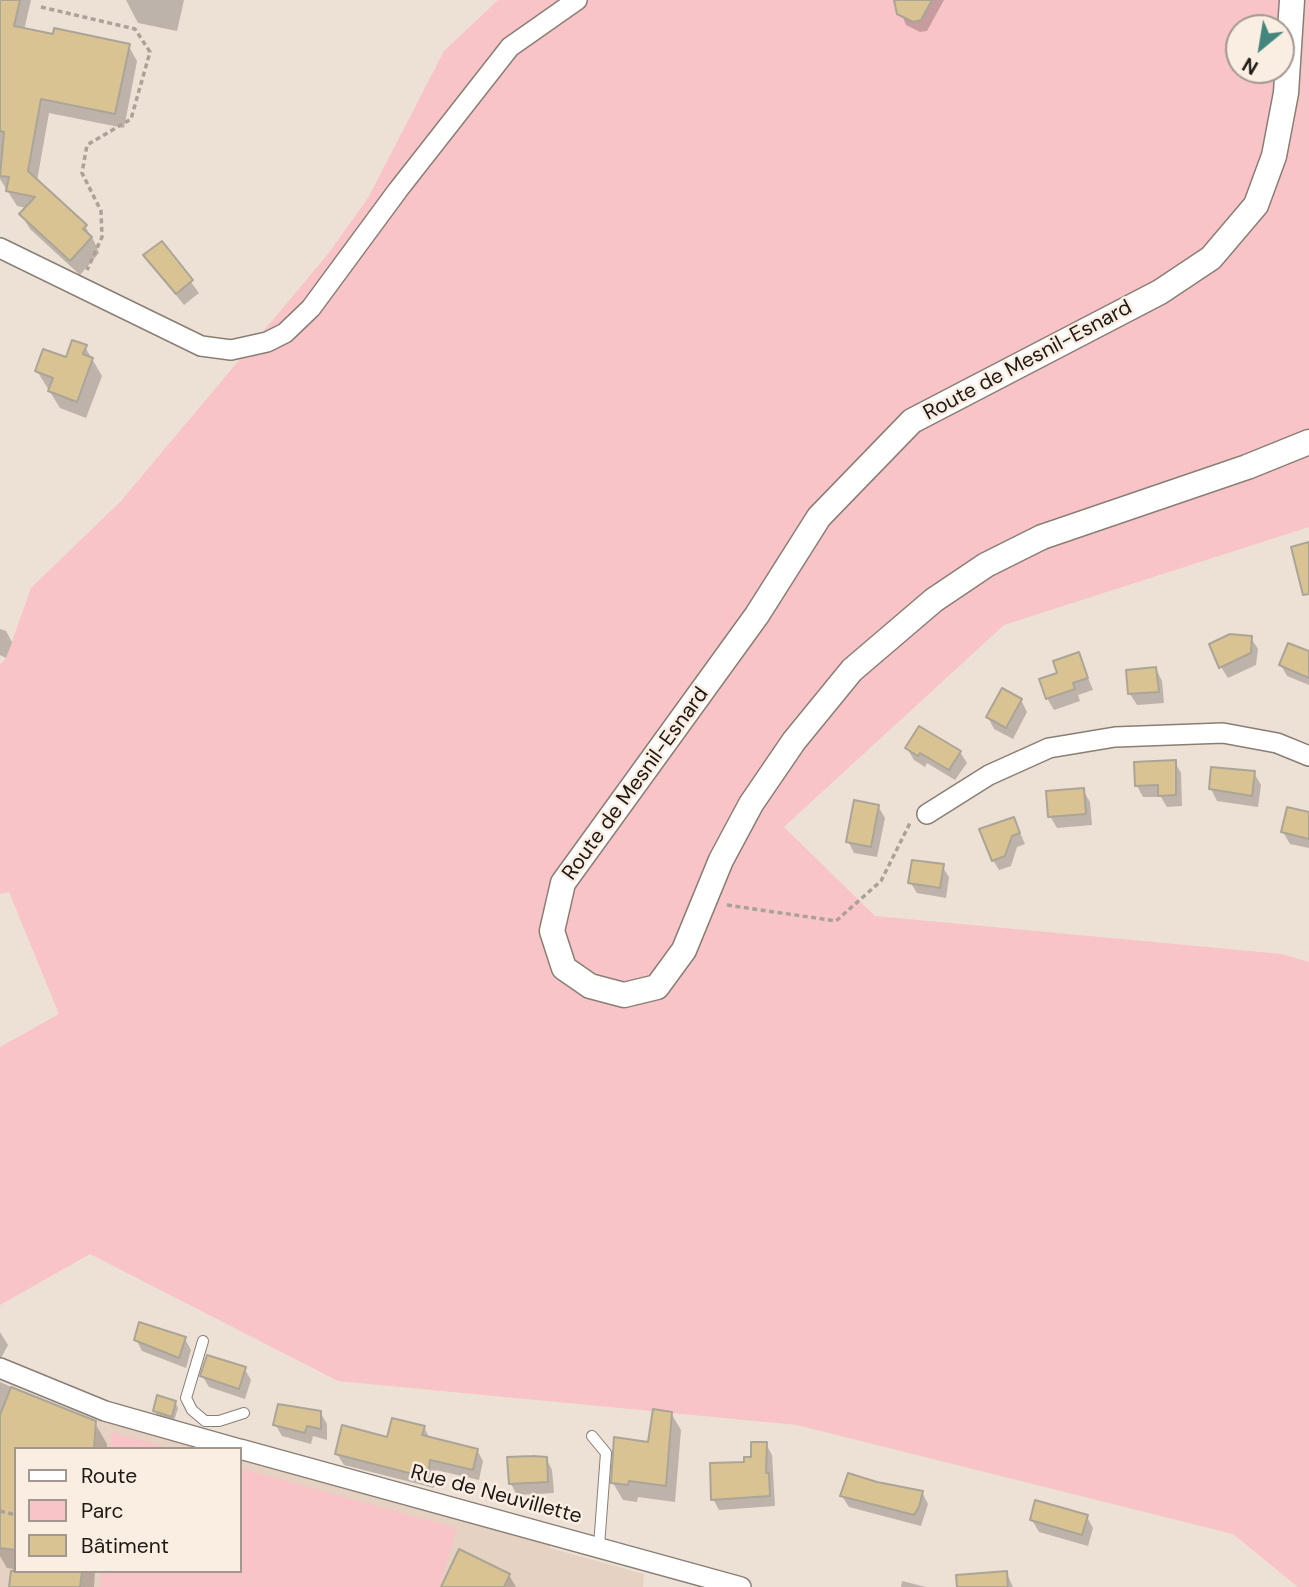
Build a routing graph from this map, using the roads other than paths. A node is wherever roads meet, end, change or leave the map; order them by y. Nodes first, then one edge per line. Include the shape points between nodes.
1 (577, 0) edge
2 (1292, 0) edge
3 (0, 248) edge
4 (1309, 442) edge
5 (1309, 755) edge
6 (928, 814) road end
7 (203, 1341) dead end
8 (0, 1368) edge
9 (244, 1413) dead end
10 (203, 1430) junction
11 (592, 1436) dead end
12 (236, 1447) edge
13 (242, 1450) edge
14 (599, 1546) junction
15 (741, 1587) edge

1 - 3 street via 510,47 311,309 267,342 231,350 201,346
2 - 4 street, Route de Mesnil-Esnard via 1286,93 1274,156 1256,205 1211,258 1160,292 912,421 820,517 757,615 563,883 552,931 564,968 590,986 624,995 657,987 684,950 751,803 794,741 852,670 934,600 986,565 1042,537
5 - 6 street via 1277,743 1223,733 1115,737 1049,748 989,775
7 - 10 lane via 186,1398
8 - 10 street, Rue de Neuvillette via 105,1411
9 - 10 lane
10 - 12 street, Rue de Neuvillette
11 - 14 lane via 606,1453
13 - 14 street, Rue de Neuvillette
14 - 15 street, Rue de Neuvillette

